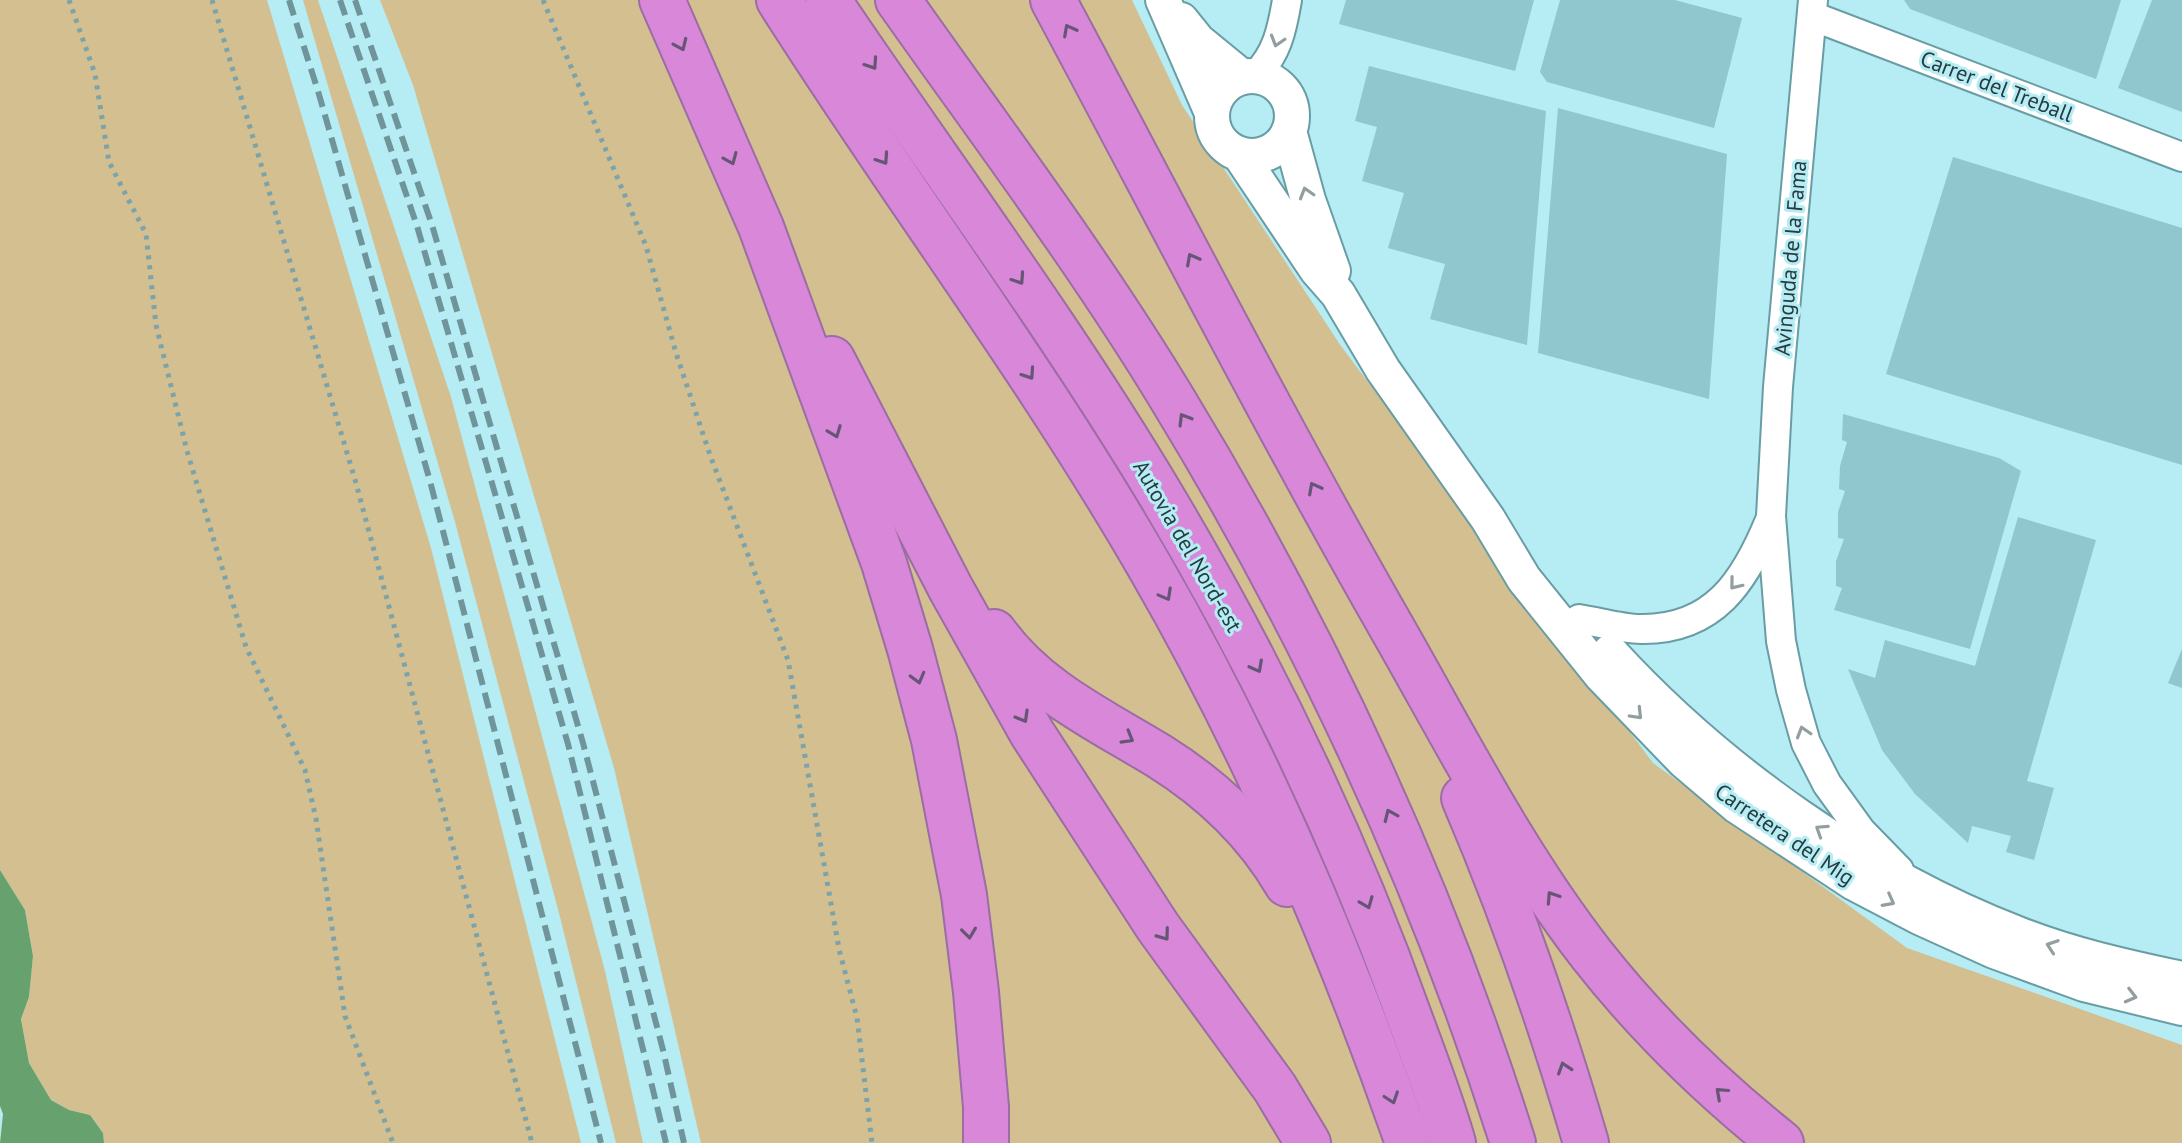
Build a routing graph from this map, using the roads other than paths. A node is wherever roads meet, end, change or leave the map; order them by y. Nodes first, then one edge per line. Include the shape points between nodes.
1 (662, 0) edge
2 (779, 0) edge
3 (828, 0) edge
4 (898, 0) edge
5 (933, 0) edge
6 (1053, 0) edge
7 (1166, 0) edge
8 (1287, 0) edge
9 (1812, 8) edge
10 (1248, 77) junction
11 (1212, 113) junction
12 (1289, 131) junction
13 (1007, 154) junction
14 (1240, 155) junction
15 (2182, 157) edge
16 (761, 227) junction
17 (1338, 294) junction
18 (907, 500) junction
19 (1771, 516) junction
20 (1488, 519) junction
21 (1351, 557) junction
22 (1579, 619) junction
23 (1913, 885) junction
24 (2182, 979) edge
25 (2182, 1008) edge
26 (1376, 1053) junction
27 (986, 1143) edge
28 (1308, 1143) edge
29 (1408, 1143) edge
30 (1453, 1143) edge
31 (1513, 1143) edge
32 (1586, 1143) edge
33 (1781, 1143) edge

1 -> 16 highway
2 -> 26 highway via 1039,388 1150,566 1258,772
3 -> 30 highway, Autovia del Nord-est via 1069,351 1220,596 1282,714 1359,884
4 - 13 highway
5 - 13 highway
21 -> 6 highway
7 - 10 street via 1198,41
7 - 11 street
8 -> 10 street via 1272,57
9 - 15 street, Carrer del Treball
9 - 19 street, Avinguda de la Fama
10 - 11 street via 1224,87
10 - 12 street via 1267,79 1286,95 1291,106
11 - 14 street via 1219,139
12 - 14 street via 1270,152
17 -> 12 street, Carretera del Mig
31 -> 13 highway via 1418,879 1317,659 1171,397
14 - 17 street, Carretera del Mig
16 - 18 highway
16 -> 27 highway via 884,563 934,740 964,895
17 - 20 street, Carretera del Mig via 1383,370
18 -> 26 highway via 998,638 1019,661 1075,707 1192,778 1258,839 1311,925
18 -> 28 highway via 1032,733
19 -> 22 street via 1738,584 1688,622 1637,629
23 -> 19 street via 1861,831 1806,743 1781,641
20 - 22 street, Carretera del Mig via 1529,558
20 -> 25 street, Carretera del Mig via 1524,579 1602,676 1684,761 1737,806 1854,883 1919,917 2084,984
32 -> 21 highway via 1484,845
33 -> 21 highway via 1679,1053 1568,922
23 -> 22 street, Carretera del Mig via 1794,813 1727,762
24 -> 23 street, Carretera del Mig via 2017,934
26 -> 29 highway

